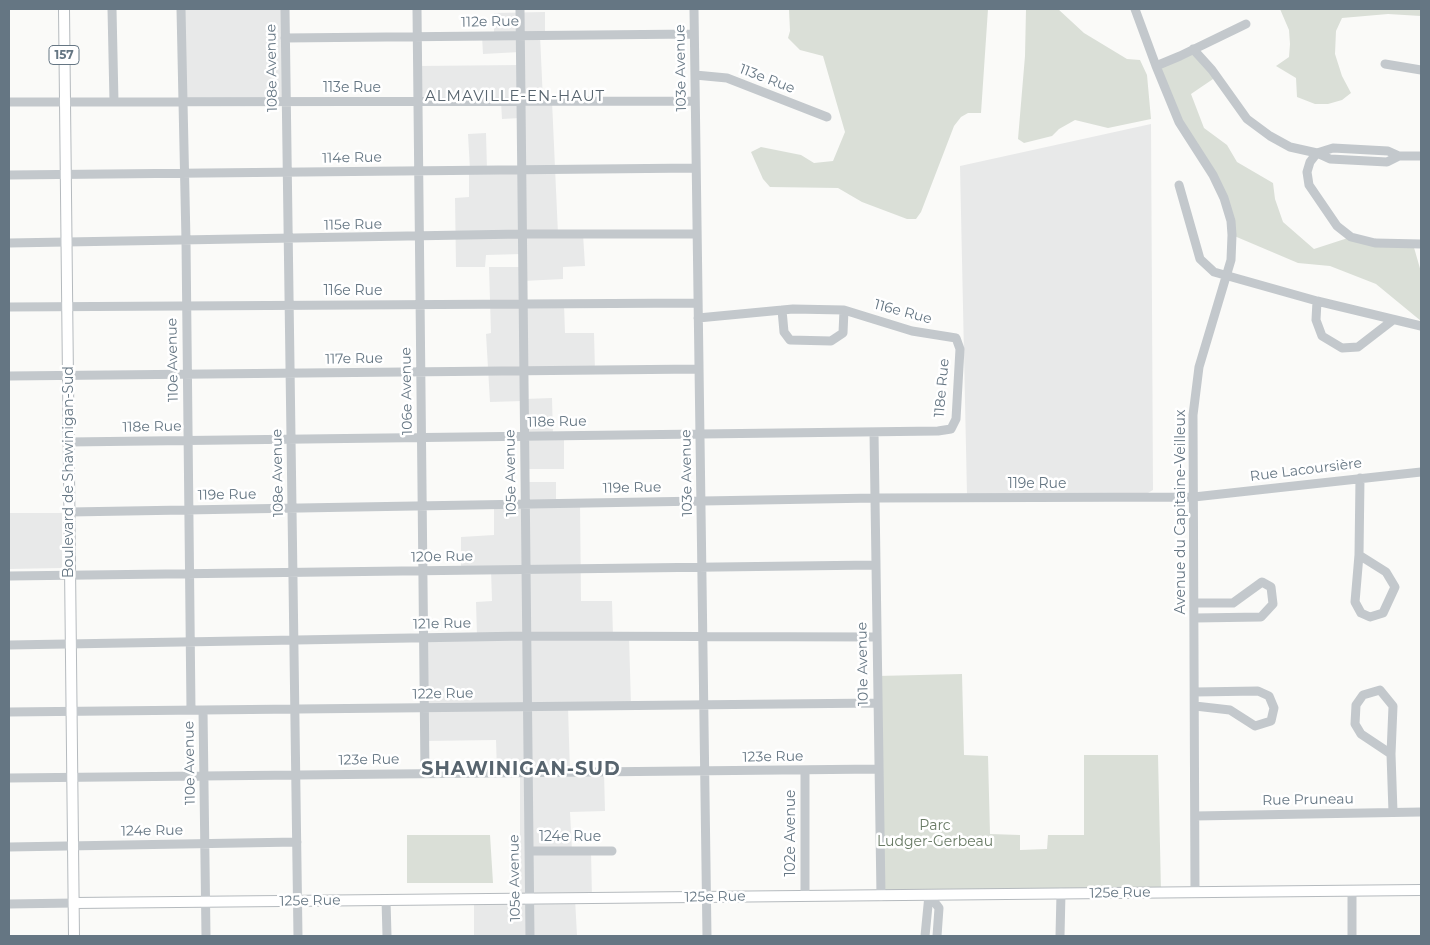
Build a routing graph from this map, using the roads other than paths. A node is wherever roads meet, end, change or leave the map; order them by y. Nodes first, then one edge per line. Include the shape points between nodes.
1 (64, 9) edge
2 (112, 9) edge
3 (181, 9) edge
4 (285, 9) edge
5 (417, 9) edge
6 (520, 9) edge
7 (694, 9) edge
8 (1135, 9) edge
9 (1246, 24) dead end
10 (694, 34) junction
11 (520, 35) junction
12 (418, 36) junction
13 (285, 38) junction
14 (1193, 50) junction
15 (1384, 64) dead end
16 (1156, 66) junction
17 (1421, 70) edge
18 (695, 75) junction
19 (418, 101) junction
20 (521, 101) junction
21 (695, 101) junction
22 (9, 102) edge
23 (65, 102) junction
24 (114, 102) junction
25 (182, 102) junction
26 (286, 102) junction
27 (827, 117) dead end
28 (1317, 153) junction
29 (1421, 156) edge
30 (696, 168) junction
31 (521, 170) junction
32 (419, 171) junction
33 (287, 172) junction
34 (184, 173) junction
35 (67, 174) junction
36 (9, 175) edge
37 (1179, 185) dead end
38 (522, 234) junction
39 (697, 234) junction
40 (420, 238) junction
41 (288, 239) junction
42 (186, 241) junction
43 (68, 243) junction
44 (9, 244) edge
45 (1421, 244) edge
46 (1228, 276) junction
47 (1317, 301) junction
48 (698, 303) junction
49 (523, 304) junction
50 (289, 305) junction
51 (420, 305) junction
52 (68, 306) junction
53 (186, 306) junction
54 (9, 307) edge
55 (782, 310) junction
56 (844, 310) junction
57 (698, 318) junction
58 (1393, 320) junction
59 (1421, 326) edge
60 (956, 338) joint
61 (699, 369) junction
62 (524, 371) junction
63 (421, 372) junction
64 (290, 373) junction
65 (187, 374) junction
66 (69, 375) junction
67 (9, 376) edge
68 (874, 432) junction
69 (700, 434) junction
70 (524, 436) junction
71 (422, 438) junction
72 (291, 439) junction
73 (188, 440) junction
74 (69, 442) junction
75 (1421, 472) edge
76 (1360, 478) junction
77 (1194, 497) junction
78 (875, 498) junction
79 (701, 501) junction
80 (525, 504) junction
81 (422, 506) junction
82 (292, 508) junction
83 (189, 510) junction
84 (70, 512) junction
85 (1359, 555) junction
86 (875, 565) junction
87 (702, 567) junction
88 (526, 570) junction
89 (423, 571) junction
90 (293, 573) junction
91 (190, 575) junction
92 (9, 576) edge
93 (70, 576) junction
94 (1194, 604) junction
95 (1195, 618) junction
96 (526, 636) junction
97 (703, 636) junction
98 (877, 637) junction
99 (424, 638) junction
100 (294, 640) junction
101 (190, 642) junction
102 (71, 644) junction
103 (9, 645) edge
104 (1195, 692) junction
105 (878, 703) junction
106 (704, 705) junction
107 (1195, 706) junction
108 (527, 707) junction
109 (424, 708) junction
110 (295, 709) junction
111 (191, 710) junction
112 (203, 710) junction
113 (72, 711) junction
114 (9, 712) edge
115 (1391, 754) junction
116 (879, 770) junction
117 (805, 771) junction
118 (528, 772) junction
119 (705, 772) junction
120 (425, 773) junction
121 (296, 775) junction
122 (204, 776) junction
123 (9, 778) edge
124 (72, 778) junction
125 (1393, 812) junction
126 (1421, 812) edge
127 (1195, 816) junction
128 (296, 842) junction
129 (205, 844) junction
130 (73, 846) junction
131 (9, 848) edge
132 (529, 851) junction
133 (612, 852) dead end
134 (1421, 890) edge
135 (1352, 891) junction
136 (1195, 892) junction
137 (1061, 894) junction
138 (929, 895) junction
139 (805, 896) junction
140 (880, 896) junction
141 (706, 897) junction
142 (529, 899) junction
143 (386, 900) junction
144 (297, 901) junction
145 (206, 902) junction
146 (74, 903) junction
147 (9, 904) edge
148 (74, 936) edge
149 (206, 936) edge
150 (298, 936) edge
151 (387, 936) edge
152 (530, 936) edge
153 (707, 936) edge
154 (925, 936) edge
155 (937, 936) edge
156 (1060, 936) edge
157 (1352, 936) edge

1 - 23 main road, Boulevard de Shawinigan-Sud / 157
2 - 24 street
3 - 25 street, 110e Avenue
4 - 13 street, 108e Avenue
5 - 12 street, 106e Avenue
6 - 11 street, 105e Avenue
7 - 10 street, 103e Avenue
8 - 16 street, Avenue du Capitaine-Veilleux
9 - 14 street
10 - 11 street, 112e Rue
10 - 18 street, 103e Avenue
11 - 12 street, 112e Rue
11 - 20 street, 105e Avenue
12 - 13 street, 112e Rue
12 - 19 street, 106e Avenue
13 - 26 street, 108e Avenue
14 - 16 street
14 - 28 street via 1212,70 1247,119 1290,147
15 - 17 street
16 - 46 street, Avenue du Capitaine-Veilleux via 1179,122 1224,198 1231,220 1233,244
18 - 21 street, 103e Avenue
18 - 27 street, 113e Rue via 727,78
19 - 20 street, 113e Rue
19 - 26 street, 113e Rue
19 - 32 street, 106e Avenue
20 - 21 street, 113e Rue
20 - 31 street, 105e Avenue
21 - 30 street, 103e Avenue
22 - 23 street, 113e Rue
23 - 24 street, 113e Rue
23 - 35 main road, Boulevard de Shawinigan-Sud / 157
24 - 25 street, 113e Rue
25 - 26 street, 113e Rue
25 - 34 street, 110e Avenue
26 - 33 street, 108e Avenue
28 - 29 street via 1333,148
28 - 45 street via 1307,172 1309,185 1337,226 1351,237 1375,244
30 - 31 street, 114e Rue
30 - 39 street, 103e Avenue
31 - 32 street, 114e Rue
31 - 38 street, 105e Avenue
32 - 33 street, 114e Rue
32 - 40 street, 106e Avenue
33 - 34 street, 114e Rue
33 - 41 street, 108e Avenue
34 - 35 street, 114e Rue
34 - 42 street, 110e Avenue
35 - 36 street, 114e Rue
35 - 43 main road, Boulevard de Shawinigan-Sud / 157
37 - 46 street via 1200,259 1214,272
38 - 39 street, 115e Rue
38 - 40 street, 115e Rue
38 - 49 street, 105e Avenue
39 - 48 street, 103e Avenue
40 - 41 street, 115e Rue
40 - 51 street, 106e Avenue
41 - 42 street, 115e Rue
41 - 50 street, 108e Avenue
42 - 43 street, 115e Rue
42 - 53 street, 110e Avenue
43 - 44 street, 115e Rue
43 - 52 main road, Boulevard de Shawinigan-Sud / 157
46 - 47 street
46 - 77 street, Avenue du Capitaine-Veilleux via 1199,367 1193,416
47 - 58 street
47 - 58 street via 1316,320 1322,336 1342,348 1358,347
48 - 49 street, 116e Rue
48 - 57 street, 103e Avenue
49 - 51 street, 116e Rue
49 - 62 street, 105e Avenue
50 - 51 street, 116e Rue
50 - 53 street, 116e Rue
50 - 64 street, 108e Avenue
51 - 63 street, 106e Avenue
52 - 53 street, 116e Rue
52 - 54 street, 116e Rue
52 - 66 main road, Boulevard de Shawinigan-Sud / 157
53 - 65 street, 110e Avenue
55 - 56 street, 116e Rue
55 - 56 street via 784,332 790,340 831,342 843,333
55 - 57 street, 116e Rue
56 - 60 street, 116e Rue via 912,331
57 - 61 street, 103e Avenue
58 - 59 street
60 - 68 street, 118e Rue via 960,349 956,418 951,429
61 - 62 street, 117e Rue
61 - 69 street, 103e Avenue
62 - 63 street, 117e Rue
62 - 70 street, 105e Avenue
63 - 64 street, 117e Rue
63 - 71 street, 106e Avenue
64 - 65 street, 117e Rue
64 - 72 street, 108e Avenue
65 - 66 street, 117e Rue
65 - 73 street, 110e Avenue
66 - 67 street, 117e Rue
66 - 74 main road, Boulevard de Shawinigan-Sud / 157
68 - 69 street, 118e Rue
68 - 78 street, 101e Avenue
69 - 70 street, 118e Rue
69 - 79 street, 103e Avenue
70 - 71 street, 118e Rue
70 - 80 street, 105e Avenue
71 - 72 street, 118e Rue
71 - 81 street, 106e Avenue
72 - 73 street, 118e Rue
72 - 82 street, 108e Avenue
73 - 74 street, 118e Rue
73 - 83 street, 110e Avenue
74 - 84 main road, Boulevard de Shawinigan-Sud / 157
75 - 76 street, Rue Lacoursière
76 - 77 street, Rue Lacoursière
76 - 85 street
77 - 78 street, 119e Rue
77 - 94 street, Avenue du Capitaine-Veilleux
78 - 79 street, 119e Rue
78 - 86 street, 101e Avenue
79 - 80 street, 119e Rue
79 - 87 street, 103e Avenue
80 - 81 street, 119e Rue
80 - 88 street, 105e Avenue
81 - 82 street, 119e Rue
81 - 89 street, 106e Avenue
82 - 83 street, 119e Rue
82 - 90 street, 108e Avenue
83 - 84 street, 119e Rue
83 - 91 street, 110e Avenue
84 - 93 main road, Boulevard de Shawinigan-Sud / 157
85 - 85 street via 1355,602 1361,613 1370,617 1383,613 1395,587 1386,572
86 - 87 street, 120e Rue
86 - 98 street, 101e Avenue
87 - 88 street, 120e Rue
87 - 97 street, 103e Avenue
88 - 89 street, 120e Rue
88 - 96 street, 105e Avenue
89 - 90 street, 120e Rue
89 - 99 street, 106e Avenue
90 - 91 street, 120e Rue
90 - 100 street, 108e Avenue
91 - 93 street, 120e Rue
91 - 101 street, 110e Avenue
92 - 93 street, 120e Rue
93 - 102 main road, Boulevard de Shawinigan-Sud / 157
94 - 95 street, Avenue du Capitaine-Veilleux
94 - 95 street via 1234,603 1262,582 1270,586 1273,604 1261,617
95 - 104 street, Avenue du Capitaine-Veilleux
96 - 97 street, 121e Rue
96 - 99 street, 121e Rue
96 - 108 street, 105e Avenue
97 - 98 street, 121e Rue
97 - 106 street, 103e Avenue
98 - 105 street, 101e Avenue
99 - 100 street, 121e Rue
99 - 109 street, 106e Avenue
100 - 101 street, 121e Rue
100 - 110 street, 108e Avenue
101 - 102 street, 121e Rue
101 - 111 street, 110e Avenue
102 - 103 street, 121e Rue
102 - 113 main road, Boulevard de Shawinigan-Sud / 157
104 - 107 street, Avenue du Capitaine-Veilleux
104 - 107 street via 1258,691 1268,696 1274,708 1271,721 1256,726 1230,710
105 - 106 street, 122e Rue
105 - 116 street, 101e Avenue
106 - 108 street, 122e Rue
106 - 119 street, 103e Avenue
107 - 127 street, Avenue du Capitaine-Veilleux
108 - 109 street, 122e Rue
108 - 118 street, 105e Avenue
109 - 110 street, 122e Rue
109 - 120 street, 106e Avenue
110 - 112 street, 122e Rue
110 - 121 street, 108e Avenue
111 - 112 street, 122e Rue
111 - 113 street, 122e Rue
112 - 122 street, 110e Avenue
113 - 114 street, 122e Rue
113 - 124 main road, Boulevard de Shawinigan-Sud / 157
115 - 115 street via 1393,706 1380,690 1363,695 1356,704 1355,724 1361,734
115 - 125 street
116 - 117 street, 123e Rue
116 - 140 street, 101e Avenue
117 - 119 street, 123e Rue
117 - 139 street, 102e Avenue
118 - 119 street, 123e Rue
118 - 120 street, 123e Rue
118 - 132 street, 105e Avenue
119 - 141 street, 103e Avenue
120 - 121 street, 123e Rue
121 - 122 street, 123e Rue
121 - 128 street, 108e Avenue
122 - 124 street, 123e Rue
122 - 129 street, 110e Avenue
123 - 124 street, 123e Rue
124 - 130 main road, Boulevard de Shawinigan-Sud / 157
125 - 126 street, Rue Pruneau
125 - 127 street, Rue Pruneau
127 - 136 street, Avenue du Capitaine-Veilleux
128 - 129 street, 124e Rue
128 - 144 street, 108e Avenue
129 - 130 street, 124e Rue
129 - 145 street, 110e Avenue
130 - 131 street, 124e Rue
130 - 146 main road, Boulevard de Shawinigan-Sud / 157
132 - 133 street, 124e Rue
132 - 142 street, 105e Avenue
134 - 135 main road, 125e Rue
135 - 136 main road, 125e Rue
135 - 157 street
136 - 137 main road, 125e Rue
137 - 138 main road, 125e Rue
137 - 156 street
138 - 140 main road, 125e Rue
138 - 154 street
138 - 155 street via 939,908
139 - 140 main road, 125e Rue
139 - 141 main road, 125e Rue
141 - 142 main road, 125e Rue
141 - 153 street, 103e Avenue
142 - 143 main road, 125e Rue
142 - 152 street, 105e Avenue
143 - 144 main road, 125e Rue
143 - 151 street
144 - 145 main road, 125e Rue
144 - 150 street, 108e Avenue
145 - 146 main road, 125e Rue
145 - 149 street, 110e Avenue
146 - 147 street, 125e Rue
146 - 148 main road, Boulevard de Shawinigan-Sud / 157

